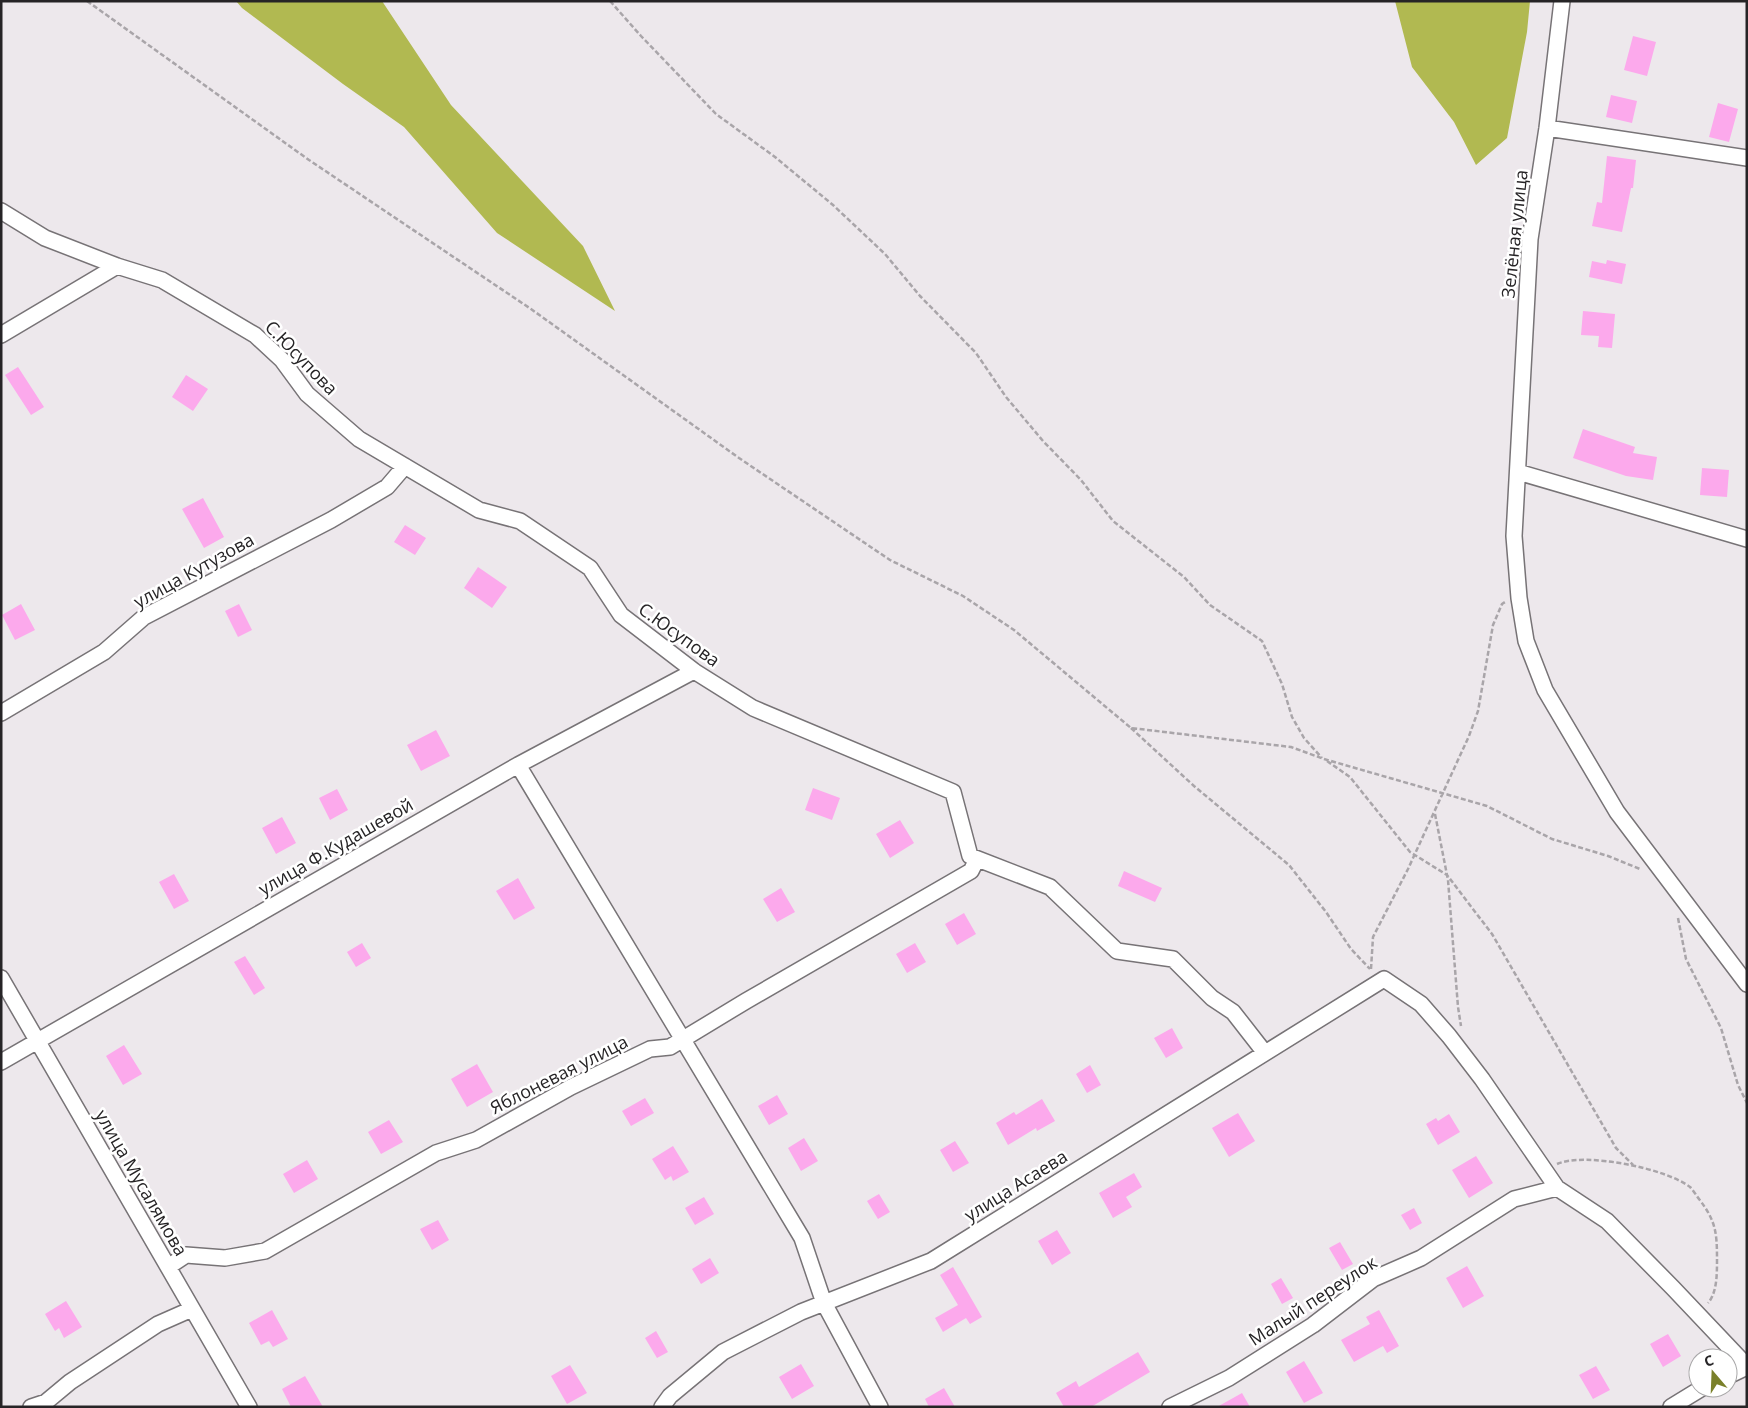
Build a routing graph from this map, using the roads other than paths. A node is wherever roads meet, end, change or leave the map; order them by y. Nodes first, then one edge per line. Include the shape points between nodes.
1 (1562, 1) edge
2 (1547, 128) junction
3 (1747, 158) edge
4 (1, 211) edge
5 (117, 266) junction
6 (1, 335) edge
7 (405, 466) junction
8 (1518, 472) junction
9 (1747, 539) edge
10 (694, 671) junction
11 (1, 714) edge
12 (518, 765) junction
13 (977, 859) junction
14 (1, 978) edge
15 (1747, 984) edge
16 (37, 1040) junction
17 (683, 1040) junction
18 (1265, 1053) junction
19 (1, 1062) edge
20 (1557, 1188) junction
21 (168, 1267) junction
22 (824, 1302) junction
23 (192, 1309) junction
24 (1747, 1366) edge
25 (1688, 1397) edge
26 (31, 1407) edge
27 (249, 1407) edge
28 (662, 1407) edge
29 (880, 1407) edge
30 (1170, 1407) edge
31 (1671, 1407) edge

1 - 2 street, Зелёная улица
2 - 3 street
2 - 8 street, Зелёная улица via 1530,239
4 - 5 street, С.Юсупова via 44,238
5 - 6 street
5 - 7 street, С.Юсупова via 162,280 255,335 282,360 307,394 359,438
7 - 10 street, С.Юсупова via 478,510 520,521 590,568 621,615
7 - 11 street, улица Кутузова via 388,487 144,617 104,652
8 - 9 street
8 - 15 street, Зелёная улица via 1514,536 1519,598 1526,640 1545,690 1618,812
10 - 12 street, улица Ф.Кудашевой
10 - 13 street, С.Юсупова via 753,708 953,792 970,856
12 - 16 street, улица Ф.Кудашевой
12 - 17 street
13 - 17 street, Яблоневая улица via 971,871 746,1000
13 - 18 street via 1050,887 1117,951 1173,959 1212,998 1233,1012
14 - 16 street, улица Мусалямова
16 - 19 street, улица Ф.Кудашевой
16 - 21 street, улица Мусалямова
17 - 21 street, Яблоневая улица via 670,1047 650,1049 570,1087 476,1140 436,1154 265,1251 225,1258 186,1254
17 - 22 street via 802,1238
18 - 20 street, улица Асаева via 1384,979 1420,1004 1449,1036
18 - 22 street, улица Асаева via 931,1261
20 - 24 street via 1607,1221
20 - 30 street, Малый переулок via 1514,1199 1421,1258 1373,1280 1312,1325 1229,1378
21 - 23 street, улица Мусалямова
22 - 28 street, улица Асаева via 724,1352 670,1396
22 - 29 street
23 - 26 street via 158,1324 70,1382 46,1402
23 - 27 street, улица Мусалямова
25 - 31 street

